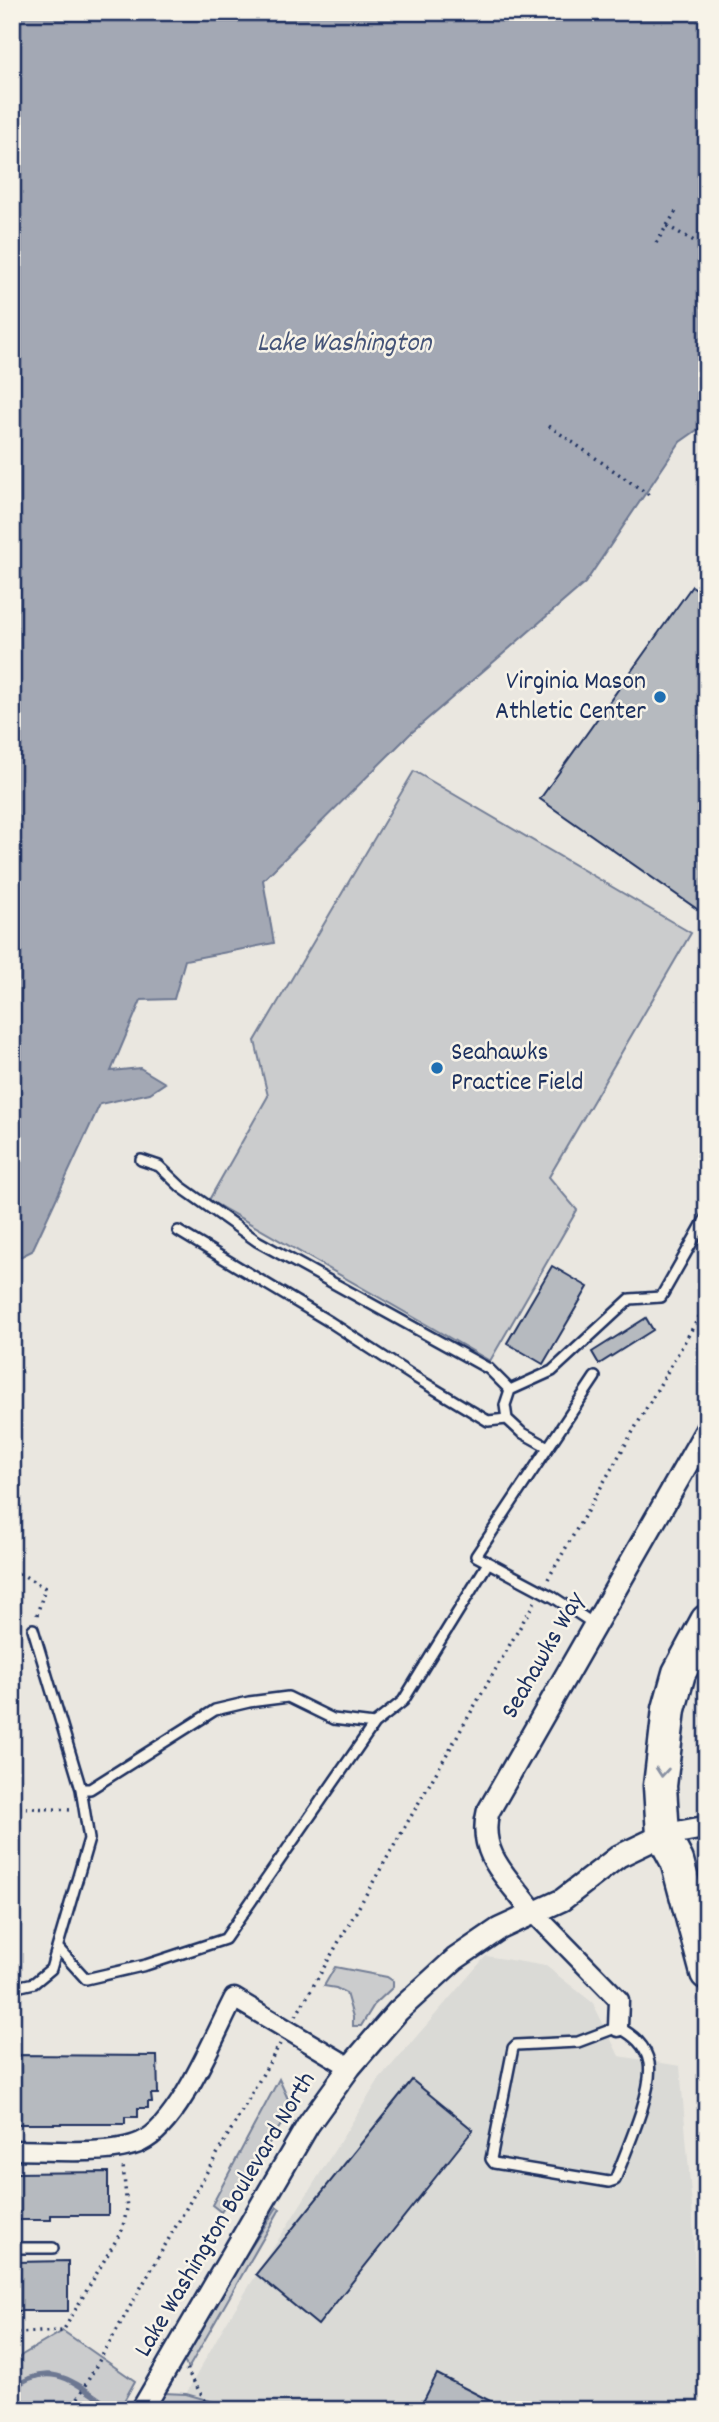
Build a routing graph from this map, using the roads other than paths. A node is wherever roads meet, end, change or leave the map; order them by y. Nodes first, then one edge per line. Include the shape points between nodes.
1 (141, 1160) dead end
2 (707, 1216) edge
3 (178, 1231) dead end
4 (595, 1377) dead end
5 (510, 1390) junction
6 (506, 1419) junction
7 (707, 1429) edge
8 (548, 1447) junction
9 (488, 1563) junction
10 (707, 1621) edge
11 (594, 1624) junction
12 (33, 1629) road end
13 (374, 1724) junction
14 (81, 1789) junction
15 (707, 1827) edge
16 (663, 1835) junction
17 (533, 1912) junction
18 (58, 1948) junction
19 (707, 1973) edge
20 (12, 1988) edge
21 (618, 2027) junction
22 (350, 2067) junction
23 (12, 2150) edge
24 (12, 2248) edge
25 (53, 2248) dead end
26 (142, 2410) edge

1 - 5 lane via 159,1166 257,1241 489,1369
2 - 5 lane via 661,1297 630,1299 552,1371
3 - 6 lane via 488,1421
4 - 8 lane
5 - 6 lane
6 - 8 lane
7 - 11 street, Seahawks Way
8 - 9 lane via 476,1556
9 - 11 lane
9 - 13 lane via 403,1701
10 -> 16 highway via 679,1673 669,1709 660,1786
11 - 17 street, Seahawks Way via 495,1798 484,1827 492,1859
12 - 14 lane
13 - 14 lane via 333,1718 288,1697 249,1702 215,1710 90,1789
13 - 18 lane via 225,1939 86,1979
14 - 18 lane via 89,1839
15 - 16 street, Lake Washington Boulevard North
16 - 17 street, Lake Washington Boulevard North via 619,1856 562,1900
16 - 19 highway via 677,1861
17 - 21 street via 620,2000
17 - 22 street, Lake Washington Boulevard North via 455,1959 398,2011
18 - 20 lane via 51,1969 34,1983
21 - 21 lane via 578,2042 513,2048 491,2159 494,2163 615,2180 646,2094 649,2063 636,2036
22 - 23 street via 234,1998 161,2130 121,2147
22 - 26 street, Lake Washington Boulevard North via 308,2125
24 - 25 lane

